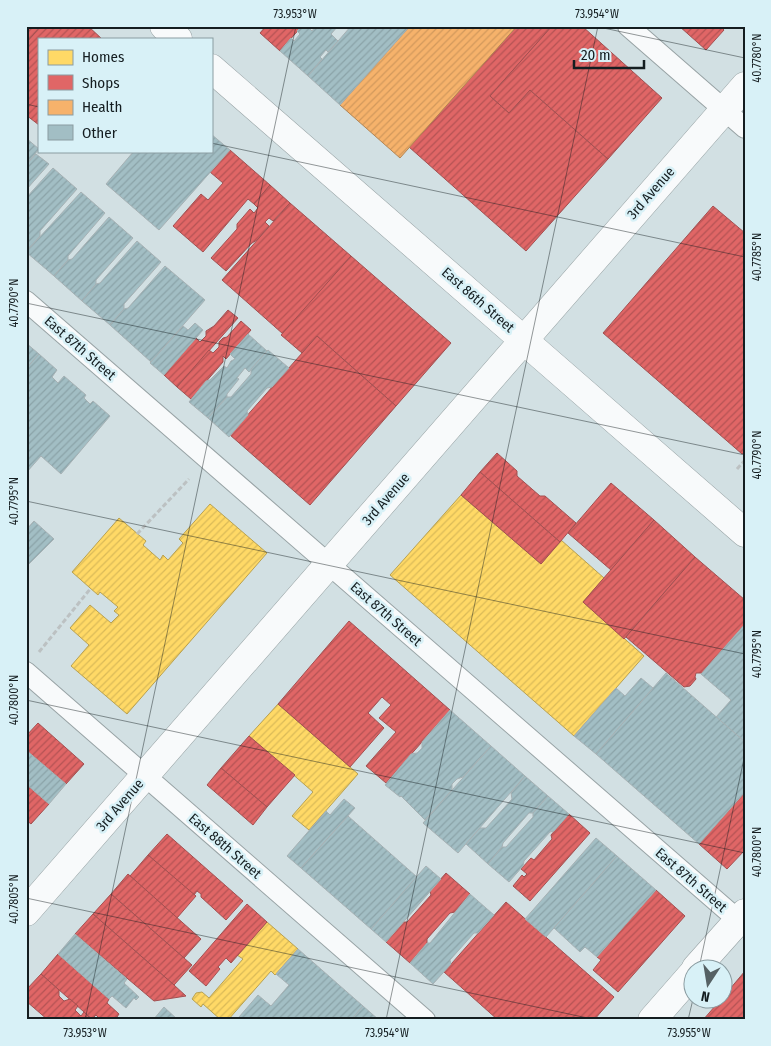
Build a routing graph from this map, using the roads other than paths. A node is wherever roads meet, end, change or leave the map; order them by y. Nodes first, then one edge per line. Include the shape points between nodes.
1 (164, 26) edge
2 (628, 26) edge
3 (177, 38) edge
4 (212, 69) edge
5 (745, 86) edge
6 (724, 110) junction
7 (745, 128) edge
8 (26, 301) edge
9 (524, 340) junction
10 (745, 533) edge
11 (329, 564) junction
12 (26, 672) edge
13 (145, 776) junction
14 (26, 912) edge
15 (742, 920) edge
16 (706, 958) edge
17 (684, 983) edge
18 (425, 1020) edge
19 (652, 1020) edge

1 - 3 main road
2 - 6 street
4 - 9 main road, East 86th Street
5 - 6 main road, 3rd Avenue
6 - 7 street
6 - 9 main road, 3rd Avenue
8 - 11 street, East 87th Street
9 - 10 main road, East 86th Street
9 - 11 main road, 3rd Avenue
11 - 13 main road, 3rd Avenue
11 - 15 street, East 87th Street
12 - 13 street, East 88th Street
13 - 14 main road, 3rd Avenue
13 - 18 street, East 88th Street
15 - 16 main road
17 - 19 main road

